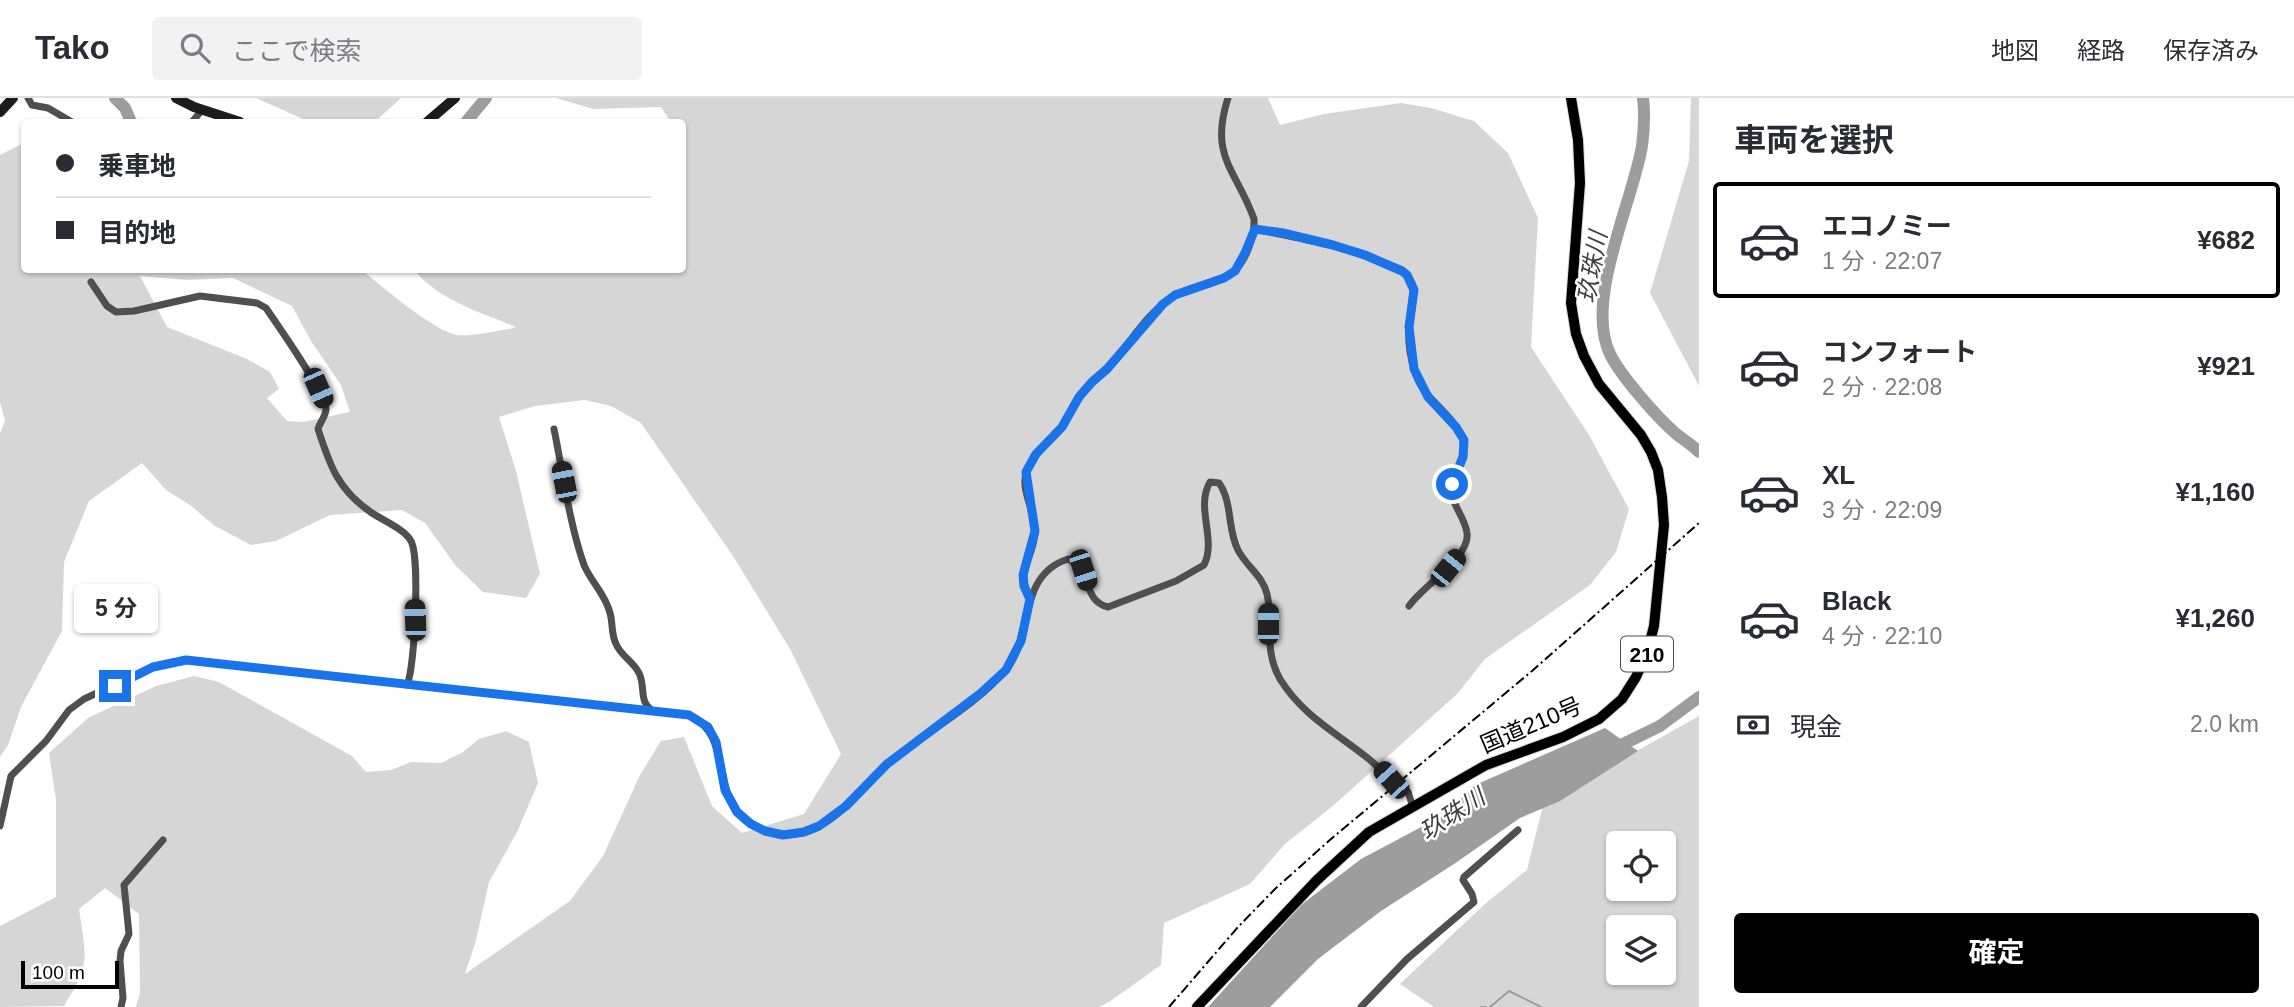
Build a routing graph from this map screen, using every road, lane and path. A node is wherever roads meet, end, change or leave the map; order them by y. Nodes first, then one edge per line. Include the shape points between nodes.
1 (13, 98) edge
2 (28, 98) edge
3 (176, 98) edge
4 (189, 98) edge
5 (455, 98) edge
6 (1228, 98) edge
7 (1571, 98) edge
8 (202, 110) junction
9 (0, 112) edge
10 (224, 117) junction
11 (67, 119) edge
12 (194, 119) edge
13 (230, 119) edge
14 (430, 119) edge
15 (1255, 229) junction
16 (91, 282) dead end
17 (554, 429) dead end
18 (1030, 599) junction
19 (1409, 607) dead end
20 (407, 685) junction
21 (654, 711) junction
22 (1391, 780) dead end
23 (1400, 785) dead end
24 (1413, 807) junction
25 (0, 826) edge
26 (1518, 830) dead end
27 (163, 840) dead end
28 (121, 1007) edge
29 (1197, 1007) edge
30 (1361, 1007) edge

1 - 9 main road
2 - 11 street via 32,105
3 - 8 main road
4 - 10 street
5 - 14 main road
6 - 15 street via 1220,145 1249,205
7 - 24 highway, 国道210号 / 210 via 1580,183 1571,303 1584,356 1599,384 1641,435 1658,470 1664,525 1654,626 1636,677 1614,708 1563,737 1486,765
8 - 10 main road
8 - 12 street
10 - 13 main road
15 - 18 street via 1235,271 1163,304 1079,397 1062,427 1036,454 1026,472 1035,531 1023,575
15 - 19 street via 1365,255 1402,271 1411,282 1409,341 1414,369 1428,397 1464,440 1452,496 1468,531 1448,568
16 - 20 street via 116,312 200,296 266,308 326,405 318,429 340,485 413,544 415,620 412,676
17 - 21 street via 583,563 610,612 617,647 635,666 644,684 643,700
18 - 21 street via 1020,645 1006,670 887,764 846,806 804,832 783,835 751,824 737,812 725,790 716,742 708,727 689,715
18 - 22 street via 1046,573 1068,559 1079,565 1098,604 1108,607 1200,569 1208,555 1206,491 1210,482 1219,483 1238,551 1268,595 1268,646 1281,679 1324,728 1376,763
20 - 21 street
20 - 25 street via 186,660 153,667 69,710 11,776
23 - 24 street
24 - 29 highway, 国道210号 / 210 via 1369,832 1338,858
26 - 30 street via 1464,877 1474,902 1407,959
27 - 28 street via 124,885 129,934 120,961

